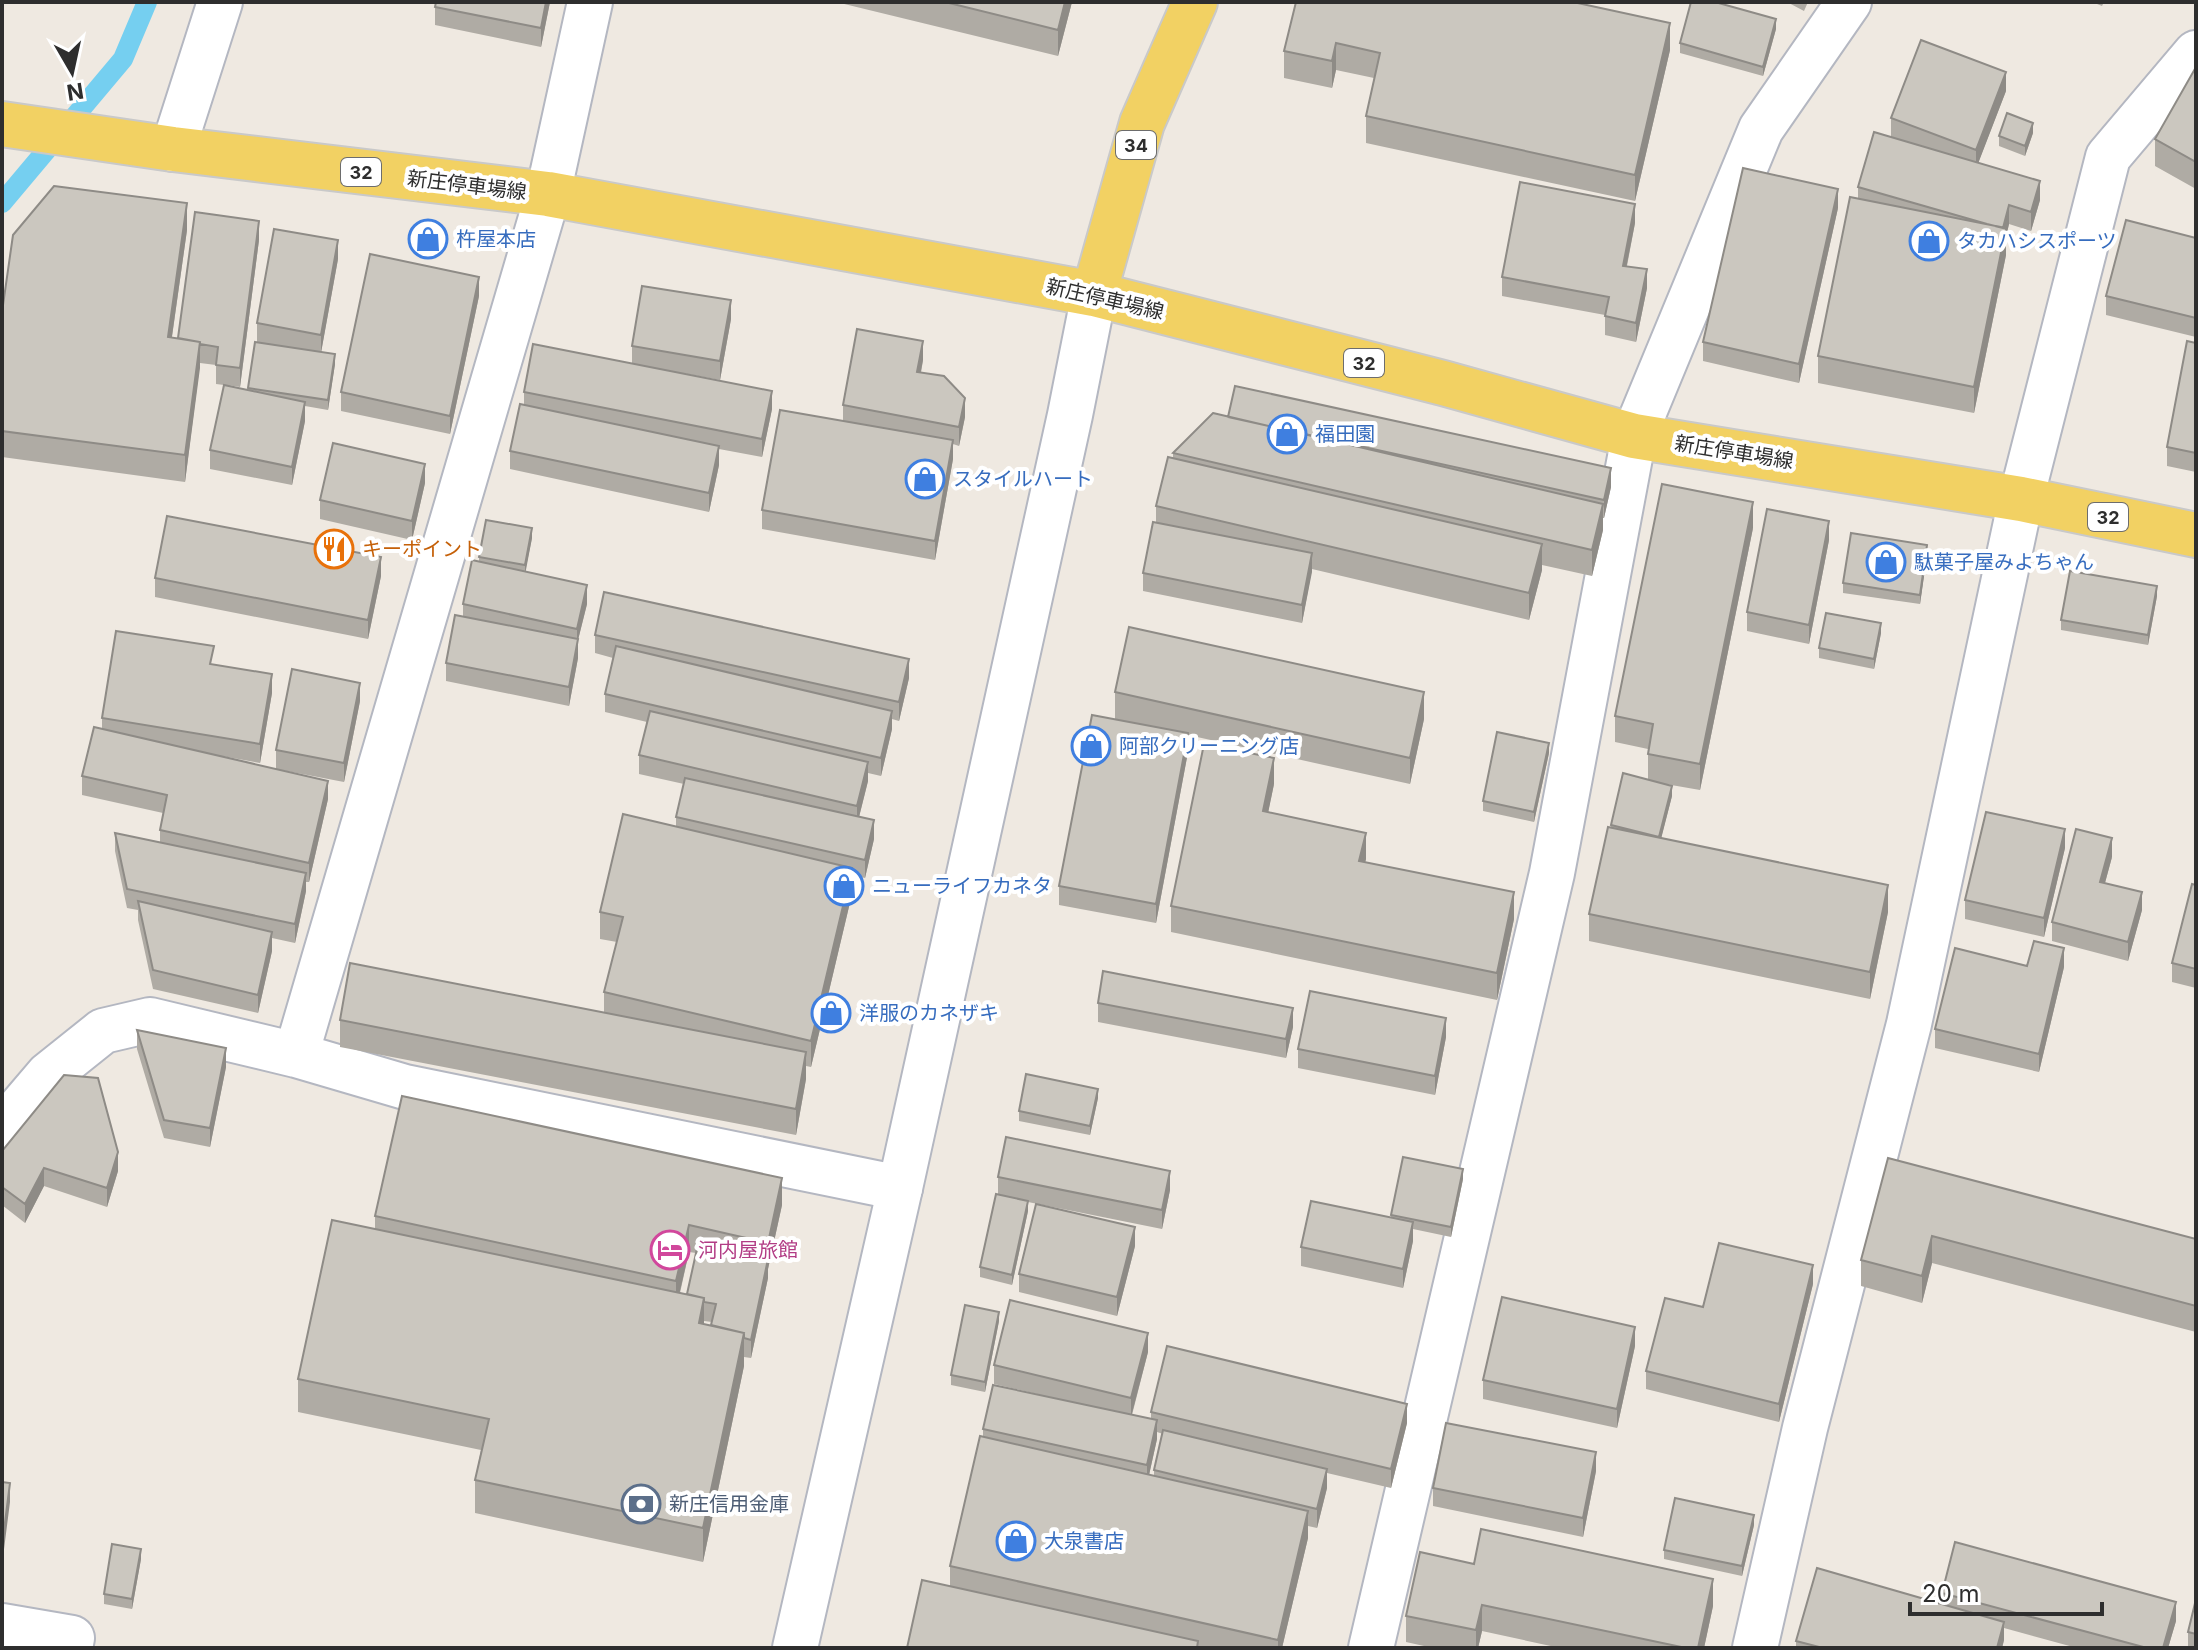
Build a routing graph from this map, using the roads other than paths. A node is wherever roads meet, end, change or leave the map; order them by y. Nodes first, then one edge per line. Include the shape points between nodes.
1 (220, 2) edge
2 (590, 2) edge
3 (1195, 2) edge
4 (1849, 2) edge
5 (2196, 53) edge
6 (8, 125) edge
7 (173, 149) junction
8 (548, 194) junction
9 (1094, 294) junction
10 (1634, 436) junction
11 (2021, 499) junction
12 (2196, 535) edge
13 (296, 1055) junction
14 (2, 1129) edge
15 (900, 1188) junction
16 (2, 1626) edge
17 (70, 1648) edge
18 (795, 1648) edge
19 (1371, 1648) edge
20 (1755, 1648) edge

1 - 7 street
2 - 8 street
3 - 9 main road, 34 via 1142,123
4 - 10 street via 1761,129
5 - 11 street via 2108,157
6 - 7 main road, 新庄停車場線 / 32
7 - 8 main road, 新庄停車場線 / 32
8 - 9 main road, 新庄停車場線 / 32
8 - 13 street
9 - 10 main road, 新庄停車場線 / 32
9 - 15 street
10 - 11 main road, 新庄停車場線 / 32
10 - 19 street via 1552,873
11 - 12 main road, 新庄停車場線 / 32
11 - 20 street via 1909,1024 1805,1428
13 - 14 street via 150,1020 103,1031 48,1075
13 - 15 street via 405,1087
15 - 18 street
16 - 17 street via 72,1638

